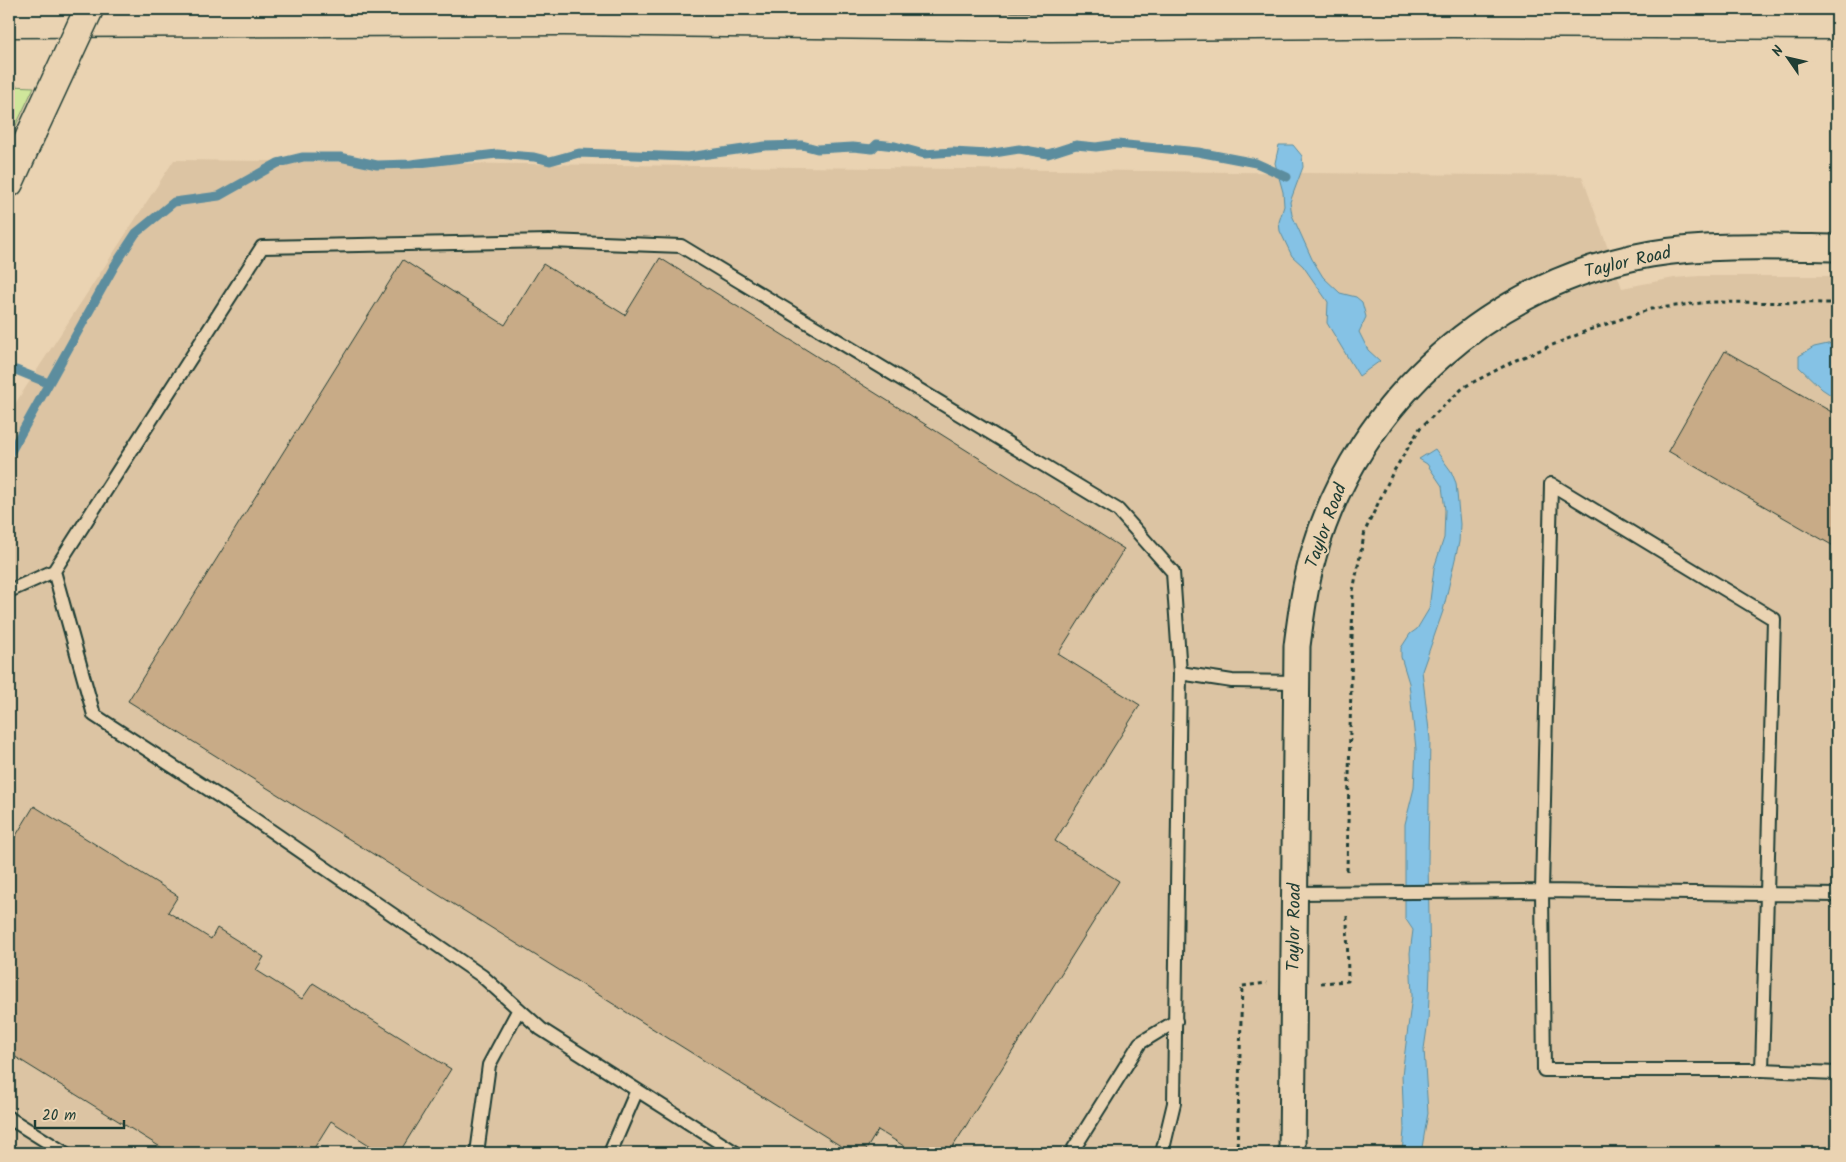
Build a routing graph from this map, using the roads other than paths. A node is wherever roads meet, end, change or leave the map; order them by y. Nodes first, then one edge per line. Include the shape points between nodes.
1 (13, 9) edge
2 (89, 9) edge
3 (9, 18) edge
4 (9, 23) edge
5 (1837, 25) edge
6 (9, 183) edge
7 (1837, 248) edge
8 (54, 571) junction
9 (9, 591) edge
10 (1180, 672) junction
11 (1296, 682) junction
12 (1542, 891) junction
13 (1295, 893) junction
14 (1766, 894) junction
15 (1837, 895) edge
16 (519, 1009) junction
17 (1176, 1021) junction
18 (1762, 1070) junction
19 (1837, 1072) edge
20 (637, 1090) junction
21 (9, 1118) edge
22 (65, 1153) edge
23 (477, 1153) edge
24 (610, 1153) edge
25 (736, 1153) edge
26 (1071, 1153) edge
27 (1162, 1153) edge
28 (1292, 1153) edge

1 - 3 highway
2 - 6 highway, bridge
4 - 5 highway via 564,21 1050,27 1442,23
7 - 11 street, Taylor Road via 1689,249 1613,262 1569,277 1526,297 1448,349 1410,385 1377,425 1334,499 1307,580
8 - 9 lane
8 - 10 lane via 262,247 549,241 681,246 1118,510 1173,572
8 - 16 lane via 94,715 482,976
10 - 11 lane via 1232,681
10 - 17 lane
11 - 13 street, Taylor Road
12 - 13 lane
12 - 14 lane
12 - 14 lane via 1550,484 1774,619
12 - 18 lane via 1544,1070
13 - 28 street, Taylor Road
14 - 15 lane
14 - 18 lane
16 - 20 lane via 541,1029
16 - 23 lane via 489,1066
17 - 26 lane via 1140,1043
17 - 27 lane via 1174,1103
18 - 19 lane
20 - 24 lane
20 - 25 lane
21 - 22 lane

